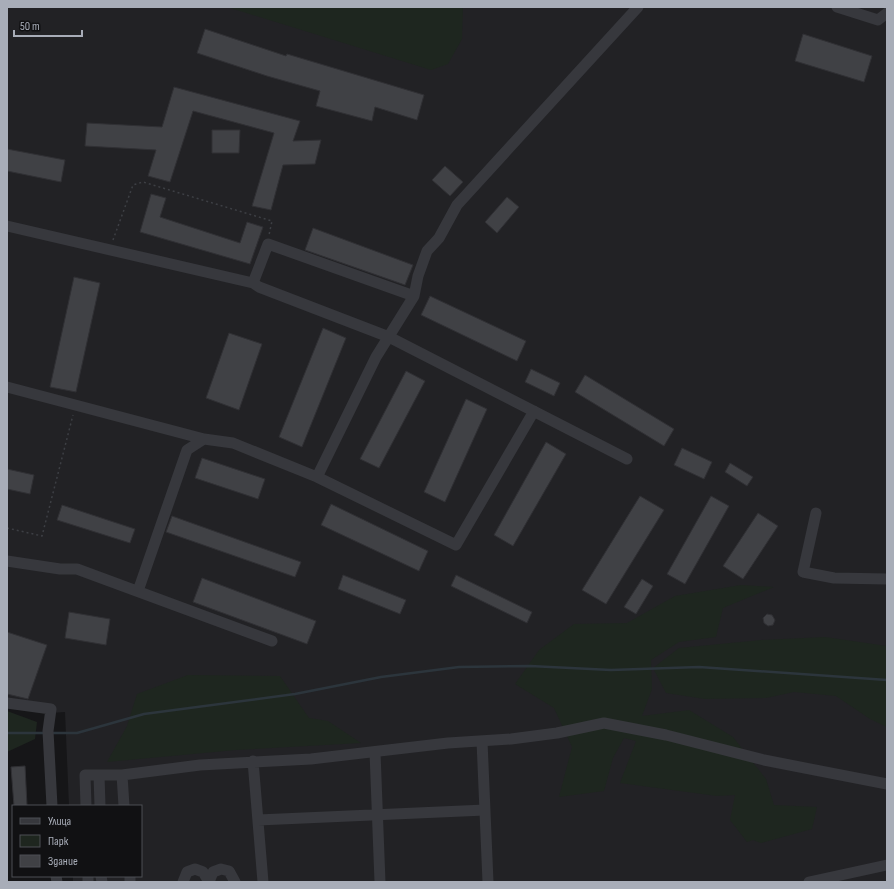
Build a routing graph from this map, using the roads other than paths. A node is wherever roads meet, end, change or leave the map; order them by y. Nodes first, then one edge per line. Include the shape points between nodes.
1 (638, 7) edge
2 (837, 7) edge
3 (887, 13) edge
4 (7, 226) edge
5 (254, 282) junction
6 (414, 296) junction
7 (389, 337) junction
8 (7, 387) edge
9 (534, 411) junction
10 (204, 440) junction
11 (627, 459) dead end
12 (317, 477) junction
13 (816, 513) dead end
14 (7, 561) edge
15 (887, 579) edge
16 (138, 591) junction
17 (272, 641) dead end
18 (7, 703) edge
19 (482, 741) junction
20 (375, 752) junction
21 (253, 761) junction
22 (99, 775) junction
23 (122, 775) junction
24 (887, 784) edge
25 (52, 805) edge
26 (86, 805) edge
27 (100, 805) edge
28 (124, 805) edge
29 (485, 810) junction
30 (377, 815) junction
31 (258, 820) junction
32 (887, 865) edge
33 (183, 882) edge
34 (234, 882) edge
35 (256, 882) edge
36 (262, 882) edge
37 (380, 882) edge
38 (488, 882) edge
39 (809, 882) edge

1 - 6 street via 457,205 439,238 427,251
2 - 3 street via 878,20
4 - 5 street
5 - 6 street via 268,244
5 - 7 street via 260,287
6 - 7 street
7 - 9 street
7 - 12 street
8 - 10 street
9 - 11 street
9 - 12 street via 456,545
10 - 12 street via 233,443
10 - 16 street via 187,450
13 - 15 street via 803,572 834,578
14 - 16 street via 77,569
16 - 17 street
18 - 25 street via 51,709 48,733
19 - 20 street
19 - 24 street via 557,733 604,723 666,735 764,760
19 - 29 street
20 - 21 street via 311,759
20 - 30 street
21 - 23 street via 200,764
21 - 31 street
22 - 23 street
22 - 26 street via 84,775
22 - 27 street
23 - 28 street
29 - 30 street
29 - 38 street
30 - 31 street
30 - 37 street
31 - 36 street
32 - 39 street
33 - 34 street via 184,876 191,870 203,872 209,882 213,872 221,869 229,871
35 - 36 street

